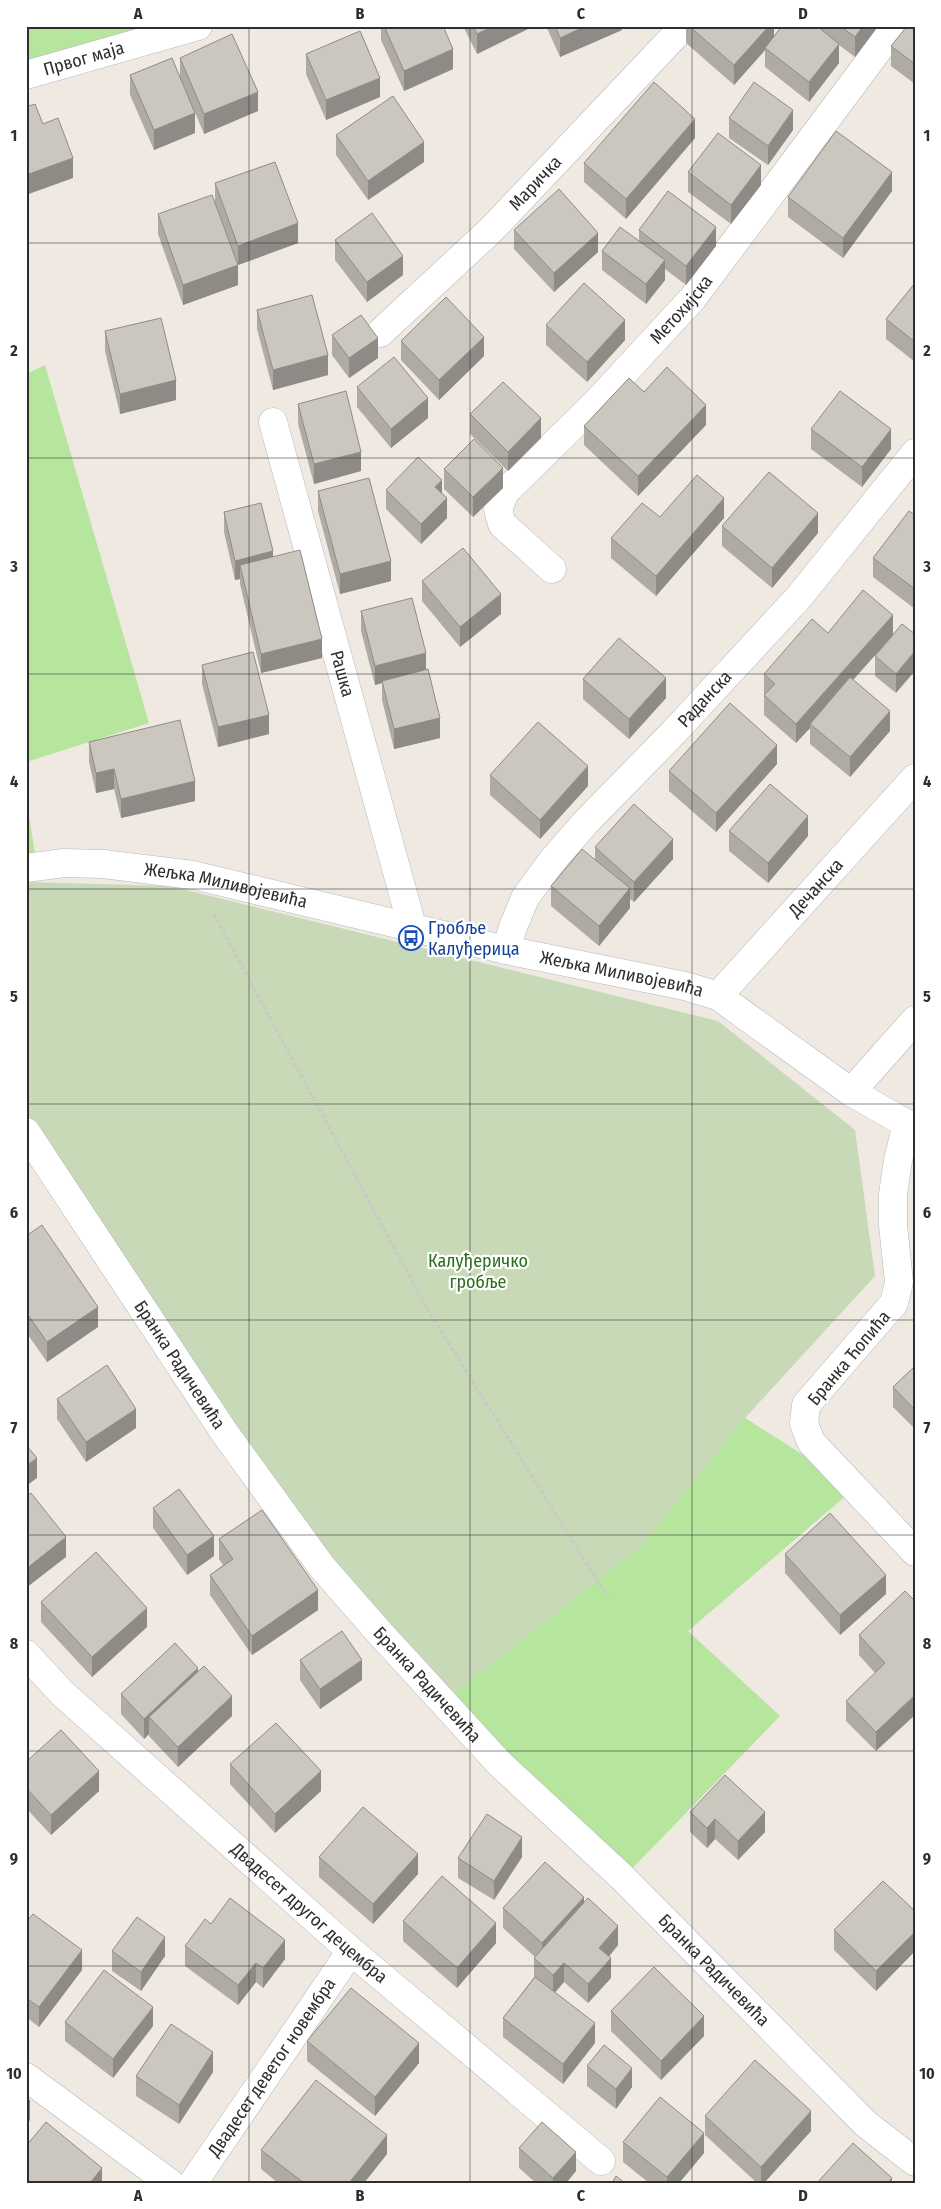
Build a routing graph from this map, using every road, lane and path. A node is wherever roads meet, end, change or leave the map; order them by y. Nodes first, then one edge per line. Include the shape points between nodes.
1 (198, 26) edge
2 (684, 26) edge
3 (896, 26) edge
4 (26, 75) edge
5 (380, 333) dead end
6 (273, 422) dead end
7 (915, 453) edge
8 (552, 569) dead end
9 (915, 778) edge
10 (26, 868) edge
11 (193, 875) junction
12 (412, 926) junction
13 (506, 950) junction
14 (718, 996) junction
15 (915, 1020) edge
16 (852, 1092) junction
17 (911, 1126) edge
18 (26, 1132) edge
19 (915, 1552) edge
20 (606, 1596) dead end
21 (26, 1654) edge
22 (352, 1951) junction
23 (26, 2077) edge
24 (601, 2161) dead end
25 (915, 2162) edge
26 (170, 2183) edge
27 (193, 2183) edge

1 - 4 street, Првог маја
2 - 5 street, Маричка via 491,230
3 - 8 street, Метохијска via 692,298 597,402 505,492 498,509 502,524
6 - 12 street, Рашка
7 - 13 street, Раданска via 799,597 552,861 526,898
9 - 14 street, Дечанска
10 - 11 street, Жељка Миливојевића via 64,863 103,864
11 - 12 street, Жељка Миливојевића
11 - 20 path via 426,1307
12 - 13 street, Жељка Миливојевића
13 - 14 street, Жељка Миливојевића via 685,986
14 - 16 street, Жељка Миливојевића
15 - 16 street
16 - 17 street, Жељка Миливојевића
17 - 19 street, Бранка Ћопића via 898,1160 893,1194 899,1282 894,1302 806,1405 804,1424 811,1442
18 - 25 street, Бранка Радичевића via 224,1432 322,1566 378,1631 500,1764 622,1878 866,2124
21 - 22 street, Двадесет другог децембра via 62,1693
22 - 24 street, Двадесет другог децембра
22 - 27 street, Двадесет деветог новембра
23 - 26 street

